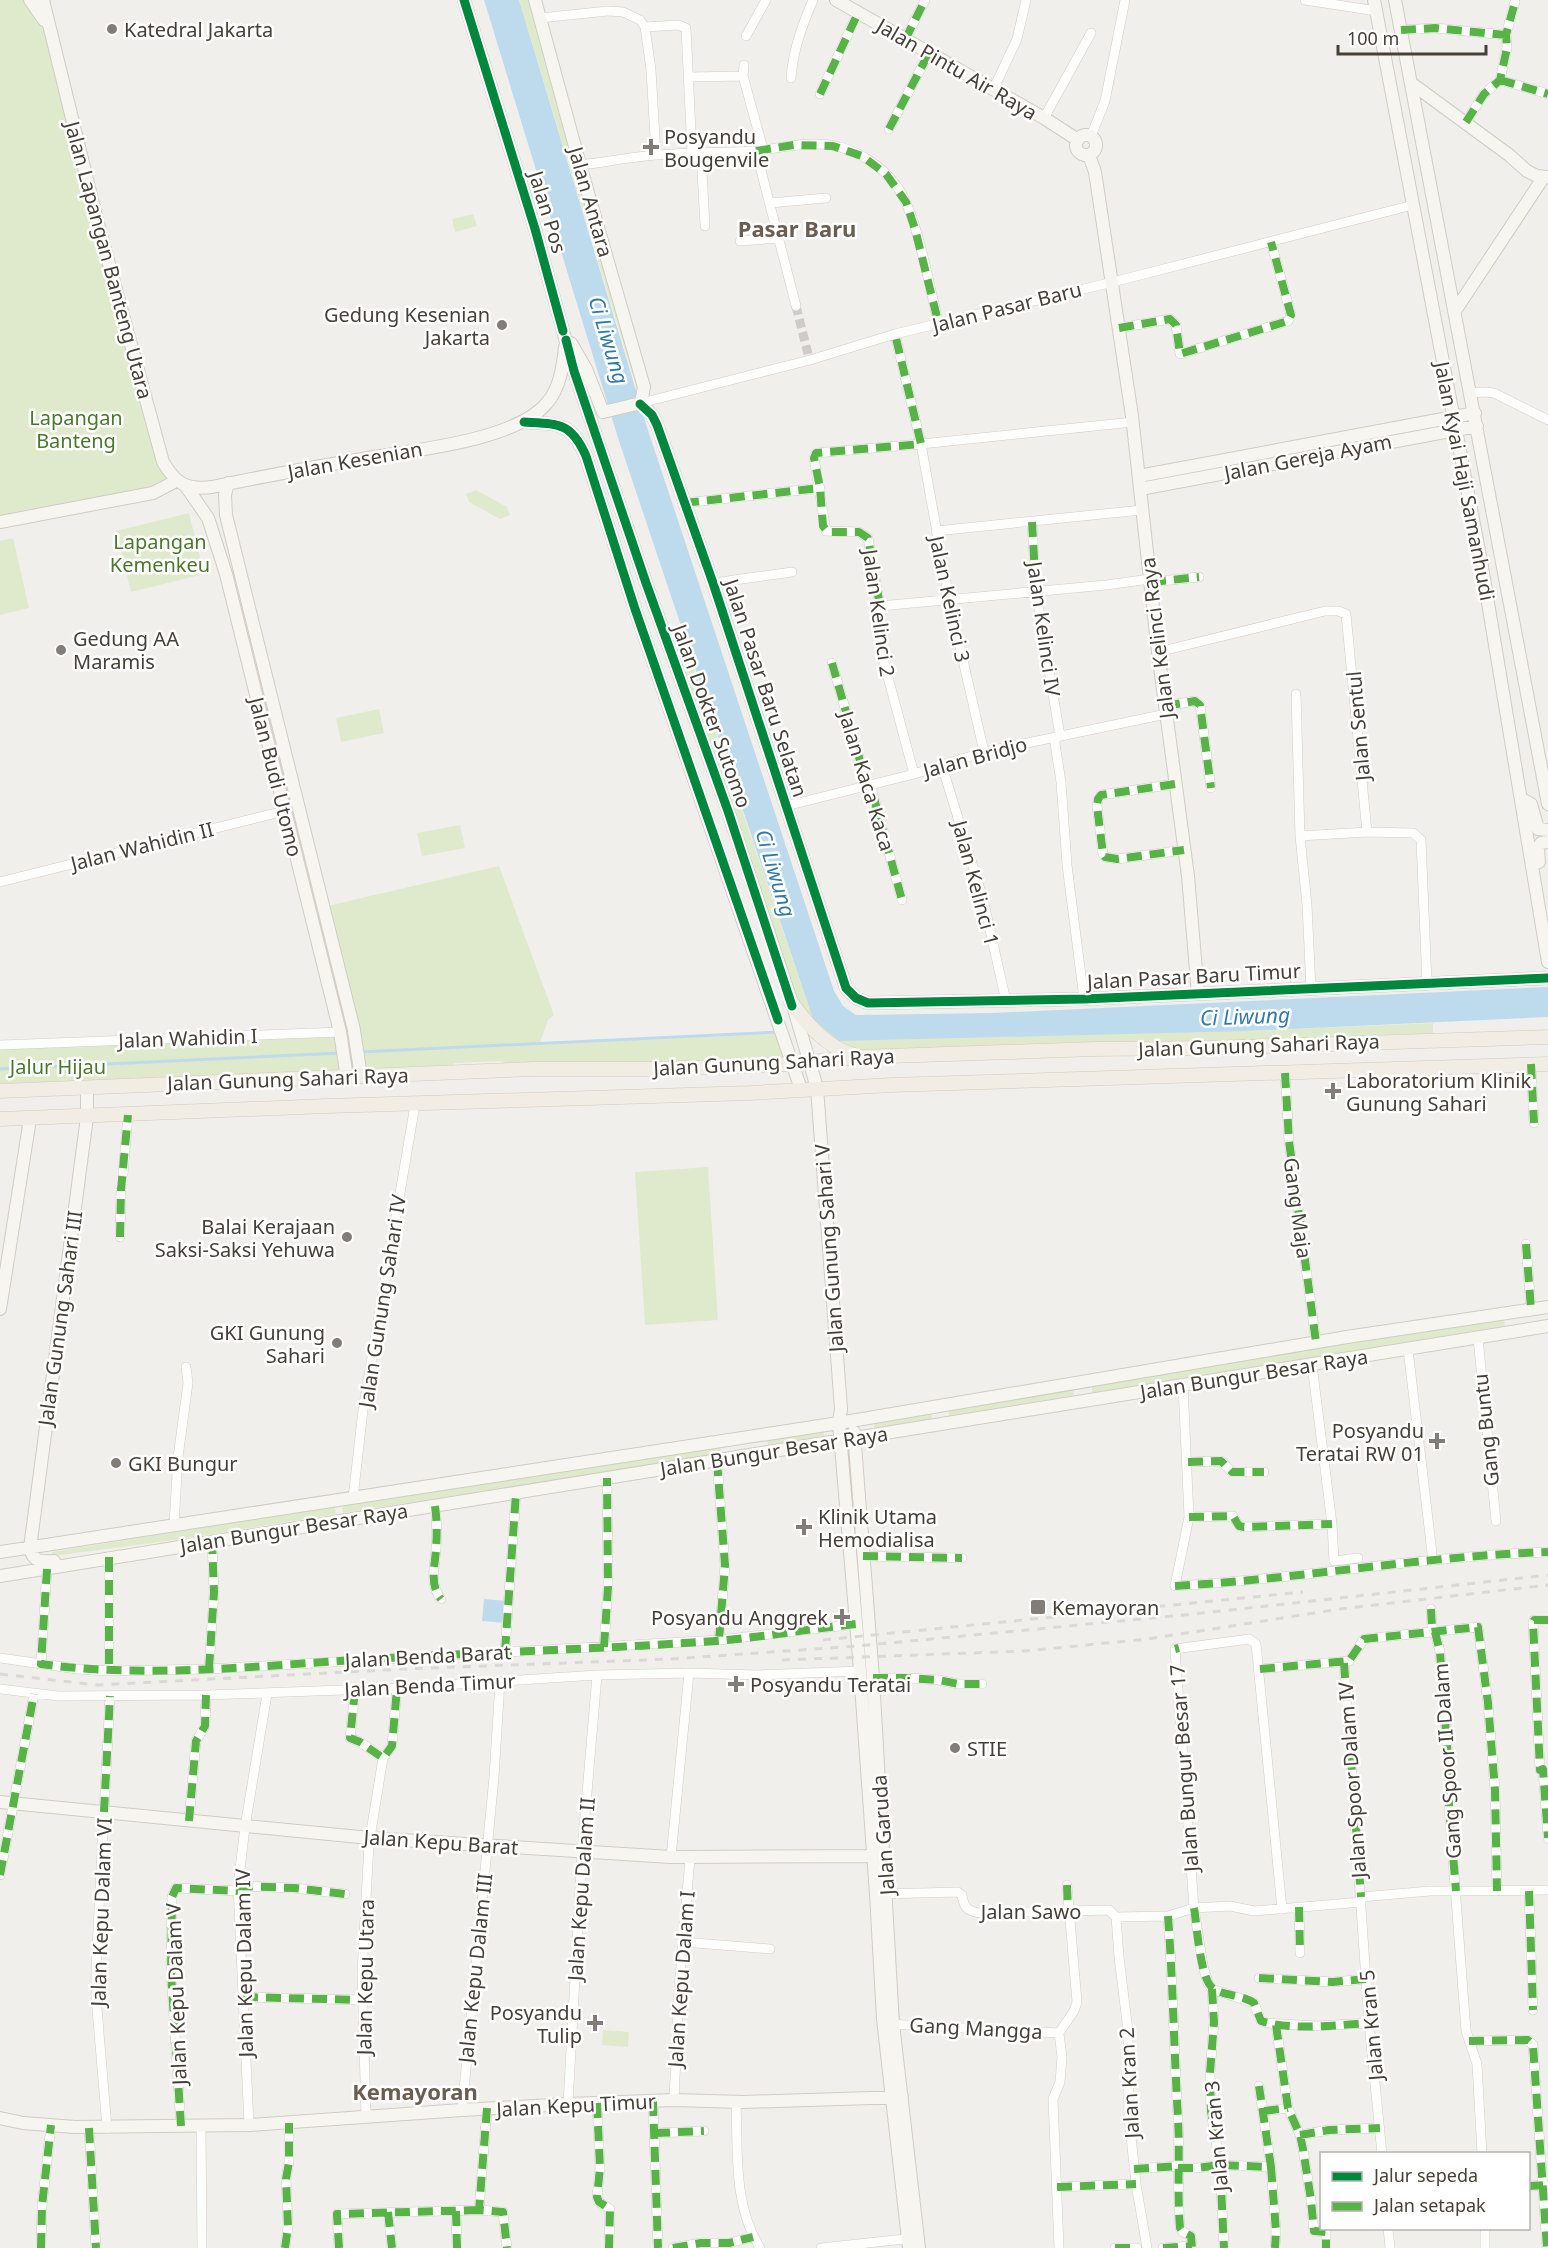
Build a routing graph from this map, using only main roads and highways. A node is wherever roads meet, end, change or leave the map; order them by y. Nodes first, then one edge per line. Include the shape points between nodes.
1 (30, 0) edge
2 (43, 0) edge
3 (465, 0) edge
4 (536, 0) edge
5 (836, 0) edge
6 (1395, 0) edge
7 (1376, 6) edge
8 (48, 26) junction
9 (1411, 83) junction
10 (1078, 140) junction
11 (1089, 155) junction
12 (1546, 178) edge
13 (1455, 311) junction
14 (565, 335) junction
15 (641, 404) junction
16 (1476, 420) junction
17 (524, 422) junction
18 (1455, 424) junction
19 (596, 435) joint
20 (180, 483) junction
21 (228, 483) junction
22 (1139, 483) junction
23 (0, 522) edge
24 (1507, 582) junction
25 (1485, 587) junction
26 (1522, 799) junction
27 (1548, 804) edge
28 (1548, 830) edge
29 (1548, 842) edge
30 (1535, 877) junction
31 (771, 942) junction
32 (753, 948) junction
33 (1548, 962) edge
34 (1548, 978) edge
35 (846, 988) joint
36 (1198, 994) junction
37 (792, 1005) junction
38 (1548, 1037) edge
39 (860, 1057) junction
40 (810, 1062) junction
41 (792, 1064) junction
42 (1531, 1064) junction
43 (1548, 1064) edge
44 (664, 1069) junction
45 (354, 1072) junction
46 (1548, 1074) edge
47 (87, 1088) junction
48 (817, 1088) junction
49 (801, 1089) junction
50 (0, 1091) edge
51 (665, 1096) junction
52 (87, 1117) junction
53 (0, 1119) edge
54 (30, 1119) junction
55 (1548, 1307) edge
56 (0, 1309) edge
57 (1510, 1312) junction
58 (1548, 1326) edge
59 (1513, 1332) junction
60 (936, 1406) junction
61 (841, 1409) junction
62 (852, 1421) junction
63 (839, 1423) junction
64 (940, 1425) junction
65 (742, 1438) junction
66 (854, 1438) junction
67 (841, 1440) junction
68 (743, 1456) junction
69 (24, 1549) junction
70 (0, 1552) edge
71 (71, 1564) junction
72 (34, 1571) junction
73 (19, 1573) junction
74 (0, 1576) edge
75 (6, 1802) edge
76 (879, 1856) junction
77 (897, 2097) junction
78 (0, 2118) edge
79 (913, 2243) edge

1 - 8 main road
2 - 8 main road, Jalan Lapangan Banteng Utara
3 - 14 main road, Jalan Pos
4 - 15 main road, Jalan Antara via 644,387
5 - 10 main road, Jalan Pintu Air Raya
6 - 9 main road, Jalan Kyai Haji Samanhudi
7 - 18 main road, Jalan Kyai Haji Samanhudi
8 - 20 main road, Jalan Lapangan Banteng Utara via 163,462
9 - 12 main road via 1527,171
9 - 13 main road, Jalan Kyai Haji Samanhudi
10 - 11 main road via 1078,151
10 - 11 main road via 1086,135 1095,140 1097,146
11 - 22 main road, Jalan Kelinci Raya via 1113,282
12 - 13 main road
13 - 16 main road, Jalan Kyai Haji Samanhudi
14 - 15 main road, Jalan Pasar Baru via 605,412
14 - 17 main road via 557,387 547,403
14 - 19 main road, Jalan Pos
15 - 35 main road, Jalan Pasar Baru Selatan via 657,425 713,583
16 - 18 main road, Jalan Gereja Ayam
16 - 24 main road, Jalan Kyai Haji Samanhudi
17 - 21 main road, Jalan Kesenian via 469,439
17 - 32 main road, Jalan Dokter Sutomo via 568,429 586,456 638,619
18 - 22 main road, Jalan Gereja Ayam
18 - 25 main road, Jalan Kyai Haji Samanhudi
19 - 31 main road, Jalan Dokter Sutomo
20 - 21 main road, Jalan Kesenian via 199,488
20 - 23 main road via 153,493
20 - 45 main road, Jalan Budi Utomo via 213,528 341,1038
21 - 45 main road, Jalan Budi Utomo via 225,495 231,537 356,1041
22 - 36 main road, Jalan Kelinci Raya via 1188,876
24 - 25 main road via 1497,577
24 - 27 main road, Jalan Kyai Haji Samanhudi
25 - 26 main road, Jalan Kyai Haji Samanhudi
26 - 28 main road via 1531,804 1538,829
26 - 30 main road, Jalan Kyai Haji Samanhudi
29 - 30 main road via 1538,848 1540,869
30 - 33 main road, Jalan Kyai Haji Samanhudi
31 - 32 main road
31 - 37 main road, Jalan Dokter Sutomo
32 - 41 main road, Jalan Dokter Sutomo
34 - 36 main road, Jalan Pasar Baru Timur
35 - 36 main road, Jalan Pasar Baru Timur via 868,1003
37 - 39 main road via 825,1040 844,1053
37 - 40 main road, Jalan Dokter Sutomo
38 - 39 main road, Jalan Gunung Sahari Raya
39 - 40 main road, Jalan Gunung Sahari Raya
40 - 41 main road, Jalan Gunung Sahari Raya
40 - 48 main road, Jalan Dokter Sutomo
41 - 44 main road, Jalan Gunung Sahari Raya
41 - 49 main road, Jalan Dokter Sutomo
42 - 43 main road, Jalan Gunung Sahari Raya
42 - 46 main road
42 - 48 main road, Jalan Gunung Sahari Raya
44 - 45 main road, Jalan Gunung Sahari Raya
44 - 51 main road
45 - 47 main road, Jalan Gunung Sahari Raya
47 - 50 main road, Jalan Gunung Sahari Raya
47 - 52 main road, Jalan Gunung Sahari III
48 - 49 main road, Jalan Gunung Sahari Raya
48 - 61 main road, Jalan Gunung Sahari V
49 - 51 main road, Jalan Gunung Sahari Raya
51 - 52 main road, Jalan Gunung Sahari Raya
52 - 54 main road, Jalan Gunung Sahari Raya
52 - 69 main road, Jalan Gunung Sahari III
53 - 54 main road, Jalan Gunung Sahari Raya
54 - 56 main road
55 - 57 main road, Jalan Bungur Besar Raya
57 - 59 main road
57 - 60 main road, Jalan Bungur Besar Raya
58 - 59 main road, Jalan Bungur Besar Raya
59 - 64 main road, Jalan Bungur Besar Raya
60 - 62 main road, Jalan Bungur Besar Raya
60 - 64 main road
61 - 62 main road
61 - 63 main road, Jalan Gunung Sahari V
62 - 63 main road, Jalan Bungur Besar Raya
62 - 66 main road, Jalan Garuda
63 - 65 main road, Jalan Bungur Besar Raya
63 - 67 main road, Jalan Garuda
64 - 66 main road, Jalan Bungur Besar Raya
65 - 68 main road
65 - 69 main road, Jalan Bungur Besar Raya
66 - 67 main road, Jalan Bungur Besar Raya
66 - 76 main road, Jalan Garuda via 873,1678
67 - 68 main road, Jalan Bungur Besar Raya
67 - 76 main road, Jalan Garuda
68 - 71 main road, Jalan Bungur Besar Raya
69 - 70 main road, Jalan Bungur Besar Raya
69 - 71 main road via 39,1562
69 - 72 main road via 25,1559
69 - 73 main road
71 - 72 main road, Jalan Bungur Besar Raya
72 - 73 main road, Jalan Bungur Besar Raya
73 - 74 main road, Jalan Bungur Besar Raya
75 - 76 main road, Jalan Kepu Barat via 370,1838 582,1852 671,1857
76 - 77 main road, Jalan Garuda via 888,2024
77 - 78 main road, Jalan Kepu Timur via 568,2104 249,2126 89,2128
77 - 79 main road, Jalan Garuda

